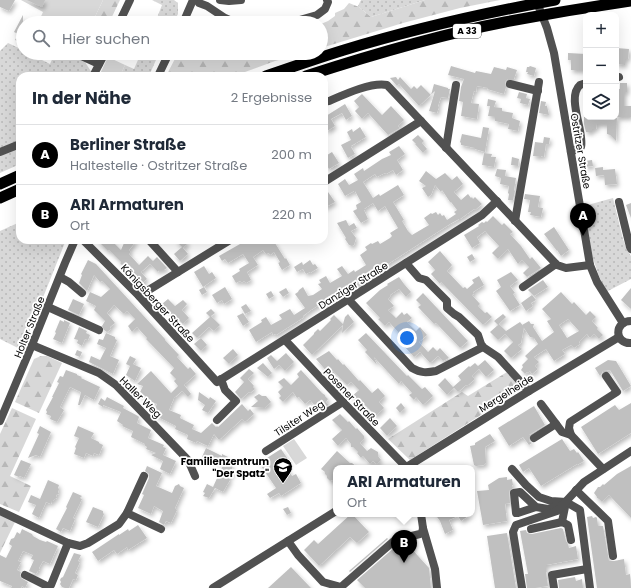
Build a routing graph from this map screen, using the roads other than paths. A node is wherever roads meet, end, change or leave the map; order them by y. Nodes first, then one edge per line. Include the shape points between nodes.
1 (130, 0) edge
2 (193, 0) edge
3 (197, 0) edge
4 (220, 0) edge
5 (242, 0) edge
6 (328, 0) edge
7 (536, 0) edge
8 (555, 0) edge
9 (631, 2) edge
10 (122, 16) edge
11 (186, 16) edge
12 (222, 16) edge
13 (313, 16) edge
14 (328, 56) edge
15 (90, 60) edge
16 (101, 60) edge
17 (166, 60) edge
18 (315, 60) edge
19 (99, 64) junction
20 (95, 72) edge
21 (160, 72) edge
22 (278, 72) edge
23 (319, 72) edge
24 (539, 82) dead end
25 (510, 84) dead end
26 (583, 84) edge
27 (456, 85) dead end
28 (538, 91) junction
29 (330, 101) dead end
30 (421, 121) junction
31 (16, 146) edge
32 (446, 148) junction
33 (0, 152) edge
34 (571, 152) junction
35 (16, 177) edge
36 (328, 179) edge
37 (0, 184) edge
38 (16, 191) edge
39 (0, 198) edge
40 (497, 201) junction
41 (619, 202) dead end
42 (515, 221) junction
43 (73, 244) edge
44 (87, 244) edge
45 (153, 244) edge
46 (224, 244) edge
47 (631, 249) edge
48 (406, 264) junction
49 (556, 264) junction
50 (590, 264) junction
51 (178, 272) junction
52 (60, 277) junction
53 (523, 287) dead end
54 (82, 293) dead end
55 (139, 296) junction
56 (348, 299) junction
57 (48, 307) junction
58 (627, 322) edge
59 (99, 330) dead end
60 (620, 338) junction
61 (285, 340) junction
62 (631, 343) edge
63 (32, 345) junction
64 (483, 347) junction
65 (606, 376) dead end
66 (219, 380) junction
67 (529, 391) junction
68 (343, 402) junction
69 (541, 404) dead end
70 (217, 420) dead end
71 (0, 421) edge
72 (556, 424) junction
73 (571, 435) junction
74 (534, 438) dead end
75 (266, 451) dead end
76 (631, 451) edge
77 (409, 465) edge
78 (412, 465) edge
79 (512, 469) dead end
80 (603, 469) junction
81 (144, 476) dead end
82 (195, 476) dead end
83 (576, 490) junction
84 (562, 502) junction
85 (536, 507) dead end
86 (0, 511) edge
87 (127, 513) junction
88 (333, 513) edge
89 (421, 517) edge
90 (562, 522) junction
91 (423, 528) junction
92 (161, 529) dead end
93 (531, 529) dead end
94 (571, 540) dead end
95 (288, 541) junction
96 (68, 543) junction
97 (613, 556) dead end
98 (587, 569) junction
99 (25, 575) dead end
100 (49, 588) edge
101 (213, 588) edge
102 (437, 588) edge
103 (522, 588) edge
104 (554, 588) edge
105 (590, 588) edge

1 - 10 street
2 - 11 street
3 - 12 street
4 - 5 street
6 - 13 street via 325,9
7 - 34 street, Ostritzer Straße via 554,53
8 - 14 highway, A 33 via 434,26
9 - 23 highway, A 33 via 504,22 426,40
15 - 19 street
16 - 19 street
17 - 21 street
18 - 22 highway, A 33
19 - 20 street
24 - 28 street
25 - 28 street
26 - 34 street via 576,91 575,97 582,142 581,147
27 - 32 street
28 - 42 street
29 - 30 street via 357,90 387,85
30 - 32 street
30 - 36 street
31 - 33 street
32 - 40 street
34 - 50 street, Ostritzer Straße
35 - 37 highway
38 - 39 highway
40 - 42 street
40 - 48 street, Danziger Straße via 482,215
41 - 47 street
42 - 49 street
43 - 52 street, Holter Straße
44 - 55 street, Königsberger Straße
45 - 51 street
46 - 51 street
48 - 56 street, Danziger Straße
48 - 64 street via 447,301 447,308 478,335
49 - 50 street via 566,268
49 - 53 street
50 - 58 street, Ostritzer Straße via 597,282
51 - 55 street
52 - 54 street
52 - 57 street, Holter Straße
55 - 66 street, Königsberger Straße
56 - 61 street, Danziger Straße
56 - 64 street via 412,368 419,372 436,371
57 - 59 street
57 - 63 street, Holter Straße
58 - 60 street via 619,328
60 - 62 street
60 - 67 street, Mergelheide
61 - 66 street, Danziger Straße
61 - 68 street, Posener Straße
63 - 71 street, Holter Straße
63 - 82 street, Haller Weg via 99,373 116,385 188,460
64 - 67 street via 498,357
65 - 73 street via 617,392 570,422
66 - 70 street, Königsberger Straße via 236,401
67 - 78 street, Mergelheide
68 - 75 street, Tilsiter Weg
68 - 77 street, Posener Straße
69 - 72 street
72 - 73 street via 562,432
72 - 74 street
73 - 80 street
76 - 80 street
79 - 84 street via 539,497
80 - 83 street
81 - 87 street
83 - 84 street
83 - 97 street via 608,521
84 - 85 street via 548,509
84 - 90 street
84 - 98 street via 580,510
84 - 103 street via 557,511 516,525 513,532
86 - 96 street
87 - 92 street
87 - 96 street via 118,524 88,543 80,546
88 - 95 street
89 - 91 street
90 - 93 street
90 - 94 street via 568,525
91 - 95 street via 420,534 395,540 341,588 323,582
91 - 102 street via 435,569
95 - 101 street
96 - 100 street
98 - 104 street via 552,575
98 - 105 street
99 - 100 street

